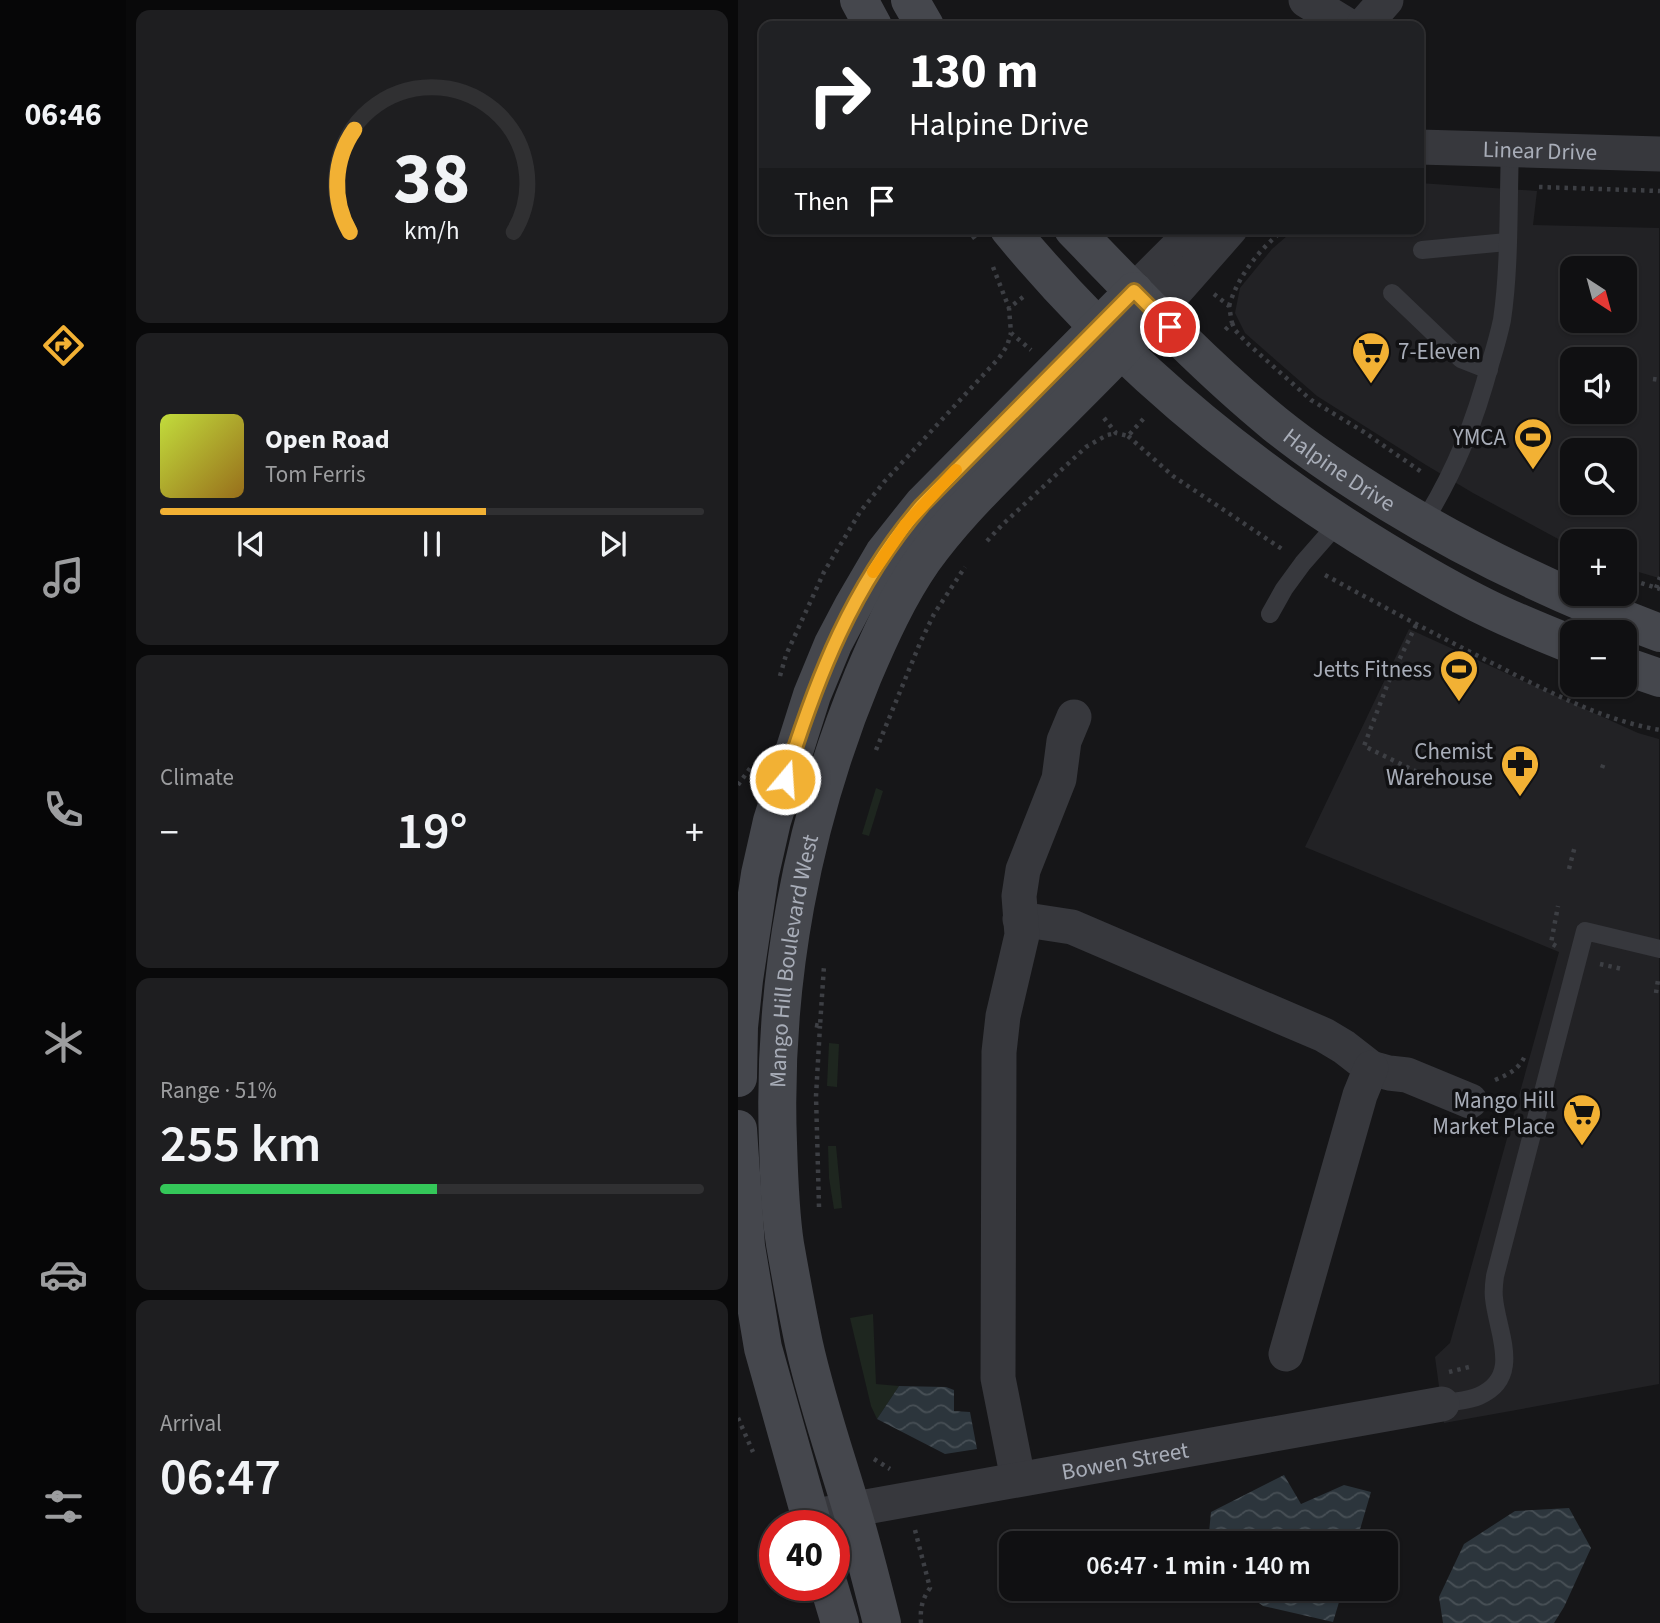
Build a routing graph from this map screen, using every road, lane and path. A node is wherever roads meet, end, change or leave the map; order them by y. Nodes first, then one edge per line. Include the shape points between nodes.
1 (859, 0) edge
2 (910, 0) edge
3 (1306, 0) edge
4 (1386, 0) edge
5 (870, 21) edge
6 (922, 21) edge
7 (1340, 21) edge
8 (1367, 21) edge
9 (1424, 147) edge
10 (1510, 149) junction
11 (1660, 154) edge
12 (1539, 187) dead end
13 (1660, 191) edge
14 (1079, 235) edge
15 (1192, 235) edge
16 (1223, 235) edge
17 (1278, 235) edge
18 (994, 238) edge
19 (1507, 242) junction
20 (1422, 250) dead end
21 (991, 263) dead end
22 (1029, 293) dead end
23 (1392, 293) dead end
24 (1217, 296) dead end
25 (1145, 302) junction
26 (1229, 306) junction
27 (1009, 308) junction
28 (1232, 323) junction
29 (1221, 333) dead end
30 (1109, 339) junction
31 (1025, 344) dead end
32 (1489, 370) junction
33 (1653, 379) dead end
34 (1660, 380) edge
35 (1105, 419) dead end
36 (1138, 424) dead end
37 (1116, 433) junction
38 (1128, 436) junction
39 (1444, 489) junction
40 (1338, 523) junction
41 (1423, 523) junction
42 (980, 549) dead end
43 (972, 557) dead end
44 (1303, 563) junction
45 (1660, 577) edge
46 (1637, 582) edge
47 (1658, 589) edge
48 (1270, 614) dead end
49 (1416, 625) junction
50 (1660, 633) edge
51 (1560, 639) edge
52 (1637, 670) edge
53 (1660, 678) edge
54 (1074, 717) dead end
55 (1660, 730) edge
56 (875, 752) dead end
57 (1605, 760) dead end
58 (1602, 768) dead end
59 (1423, 775) dead end
60 (1575, 846) dead end
61 (1569, 869) dead end
62 (749, 871) edge
63 (799, 883) junction
64 (1558, 906) dead end
65 (1020, 919) junction
66 (1660, 949) edge
67 (1556, 950) dead end
68 (826, 956) dead end
69 (1658, 980) edge
70 (1656, 993) dead end
71 (808, 1025) dead end
72 (820, 1026) junction
73 (1528, 1043) dead end
74 (1371, 1068) junction
75 (738, 1078) edge
76 (1465, 1099) joint
77 (738, 1129) edge
78 (819, 1210) dead end
79 (1286, 1354) dead end
80 (1442, 1404) joint
81 (871, 1457) dead end
82 (901, 1471) dead end
83 (1018, 1479) junction
84 (851, 1509) junction
85 (809, 1510) edge
86 (848, 1510) edge
87 (915, 1530) dead end
88 (833, 1601) edge
89 (840, 1623) edge
90 (882, 1623) edge
91 (921, 1623) edge

1 - 5 street
2 - 6 street
3 - 7 street
4 - 8 street
9 - 10 street, Linear Drive
10 - 11 street, Linear Drive
10 - 19 lane
12 - 13 path
14 - 25 street, Halpine Drive
15 - 25 street
16 - 25 street
17 - 26 path via 1240,277
18 - 30 street, Halpine Drive via 1030,254
19 - 20 lane
19 - 32 lane via 1502,321
21 - 27 path
22 - 27 path
23 - 32 lane via 1461,359
24 - 26 path
25 - 30 street, Mango Hill Boulevard West
25 - 41 street, Halpine Drive via 1276,425 1355,482
26 - 28 path
27 - 31 path via 1011,333
28 - 29 path
28 - 39 path via 1247,343 1311,400
30 - 40 street, Halpine Drive via 1220,438
30 - 62 street, Mango Hill Boulevard West via 922,505 884,553 833,644 772,821
30 - 63 street, Mango Hill Boulevard West via 938,539 899,598 840,736
32 - 39 lane via 1472,426
33 - 34 path
35 - 37 path
36 - 38 path
37 - 38 path
37 - 42 path via 1086,447
38 - 44 path via 1173,476
39 - 41 lane
40 - 44 lane
40 - 51 street, Halpine Drive via 1436,582
41 - 50 street, Halpine Drive via 1525,577
43 - 56 path via 934,614
44 - 48 lane
44 - 49 path
45 - 47 path
46 - 47 path
49 - 55 path via 1548,691 1613,718
49 - 59 path via 1364,746
52 - 53 street
54 - 65 street via 1064,741 1059,779 1023,870
57 - 58 path
60 - 61 path
62 - 63 street
62 - 75 street, Mango Hill Boulevard West
63 - 84 street, Mango Hill Boulevard West via 779,1038 779,1173 785,1240 804,1346
64 - 67 path via 1551,943
65 - 74 street via 1072,927 1110,943 1324,1035
65 - 83 street via 1022,935 999,1052 998,1378
66 - 80 lane via 1585,931 1495,1276 1503,1374 1481,1395
68 - 72 path
69 - 70 path
71 - 72 path
72 - 78 path via 816,1096
73 - 76 path via 1516,1070
74 - 76 street via 1407,1075
74 - 79 street
77 - 85 street via 746,1246 763,1348
80 - 83 street, Bowen Street
81 - 82 path
83 - 84 street, Bowen Street
84 - 86 street, Bowen Street
84 - 90 street, Mango Hill Boulevard West
87 - 91 path via 930,1588 923,1600
88 - 89 street

